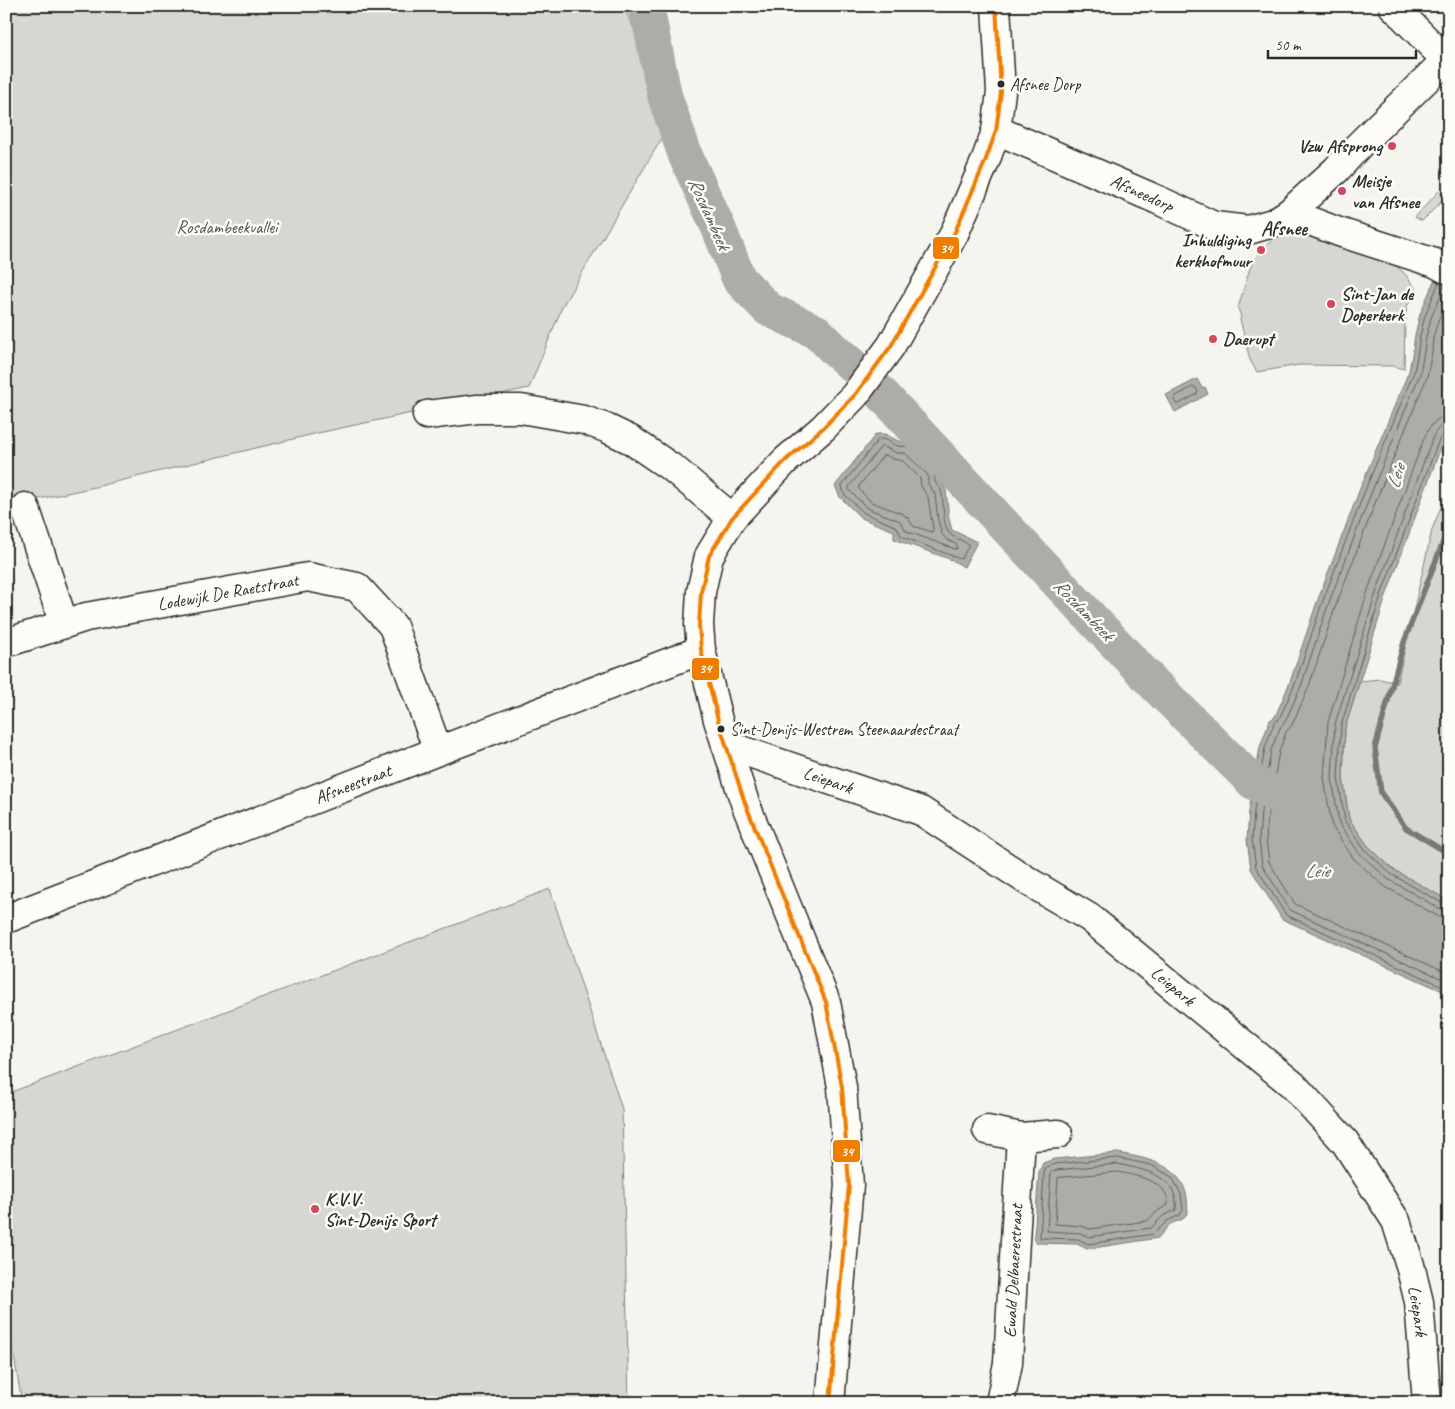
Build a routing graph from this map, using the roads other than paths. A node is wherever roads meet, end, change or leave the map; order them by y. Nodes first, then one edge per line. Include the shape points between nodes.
1 (996, 6) edge
2 (1393, 6) edge
3 (996, 131) junction
4 (1289, 213) junction
5 (1446, 269) dead end
6 (427, 415) dead end
7 (25, 506) dead end
8 (732, 518) junction
9 (64, 624) junction
10 (6, 643) edge
11 (701, 650) junction
12 (726, 745) junction
13 (438, 751) junction
14 (6, 919) edge
15 (987, 1130) dead end
16 (1058, 1134) dead end
17 (1020, 1138) junction
18 (830, 1403) edge
19 (1000, 1403) edge
20 (1427, 1403) edge

1 - 3 street via 1001,92
2 - 4 street, Afsneedorp via 1446,60
3 - 4 street, Afsneedorp via 1214,226 1248,230 1272,223
3 - 8 street via 954,234 891,346 856,395 785,461
4 - 5 street
6 - 8 street via 478,409 521,409 584,420 631,440 675,470
7 - 9 street
8 - 11 street via 709,556 701,592
9 - 10 street, Lodewijk De Raetstraat
9 - 13 street, Lodewijk De Raetstraat via 86,617 308,577 356,588 393,626
11 - 12 street
11 - 13 street, Afsneestraat
12 - 18 street via 745,803 826,1002 842,1087 849,1185
12 - 20 street, Leiepark via 921,811 1090,918 1292,1085 1345,1142 1396,1221 1419,1302
13 - 14 street, Afsneestraat
15 - 17 street
16 - 17 street
17 - 19 street, Ewald Delbaerestraat via 1008,1363

